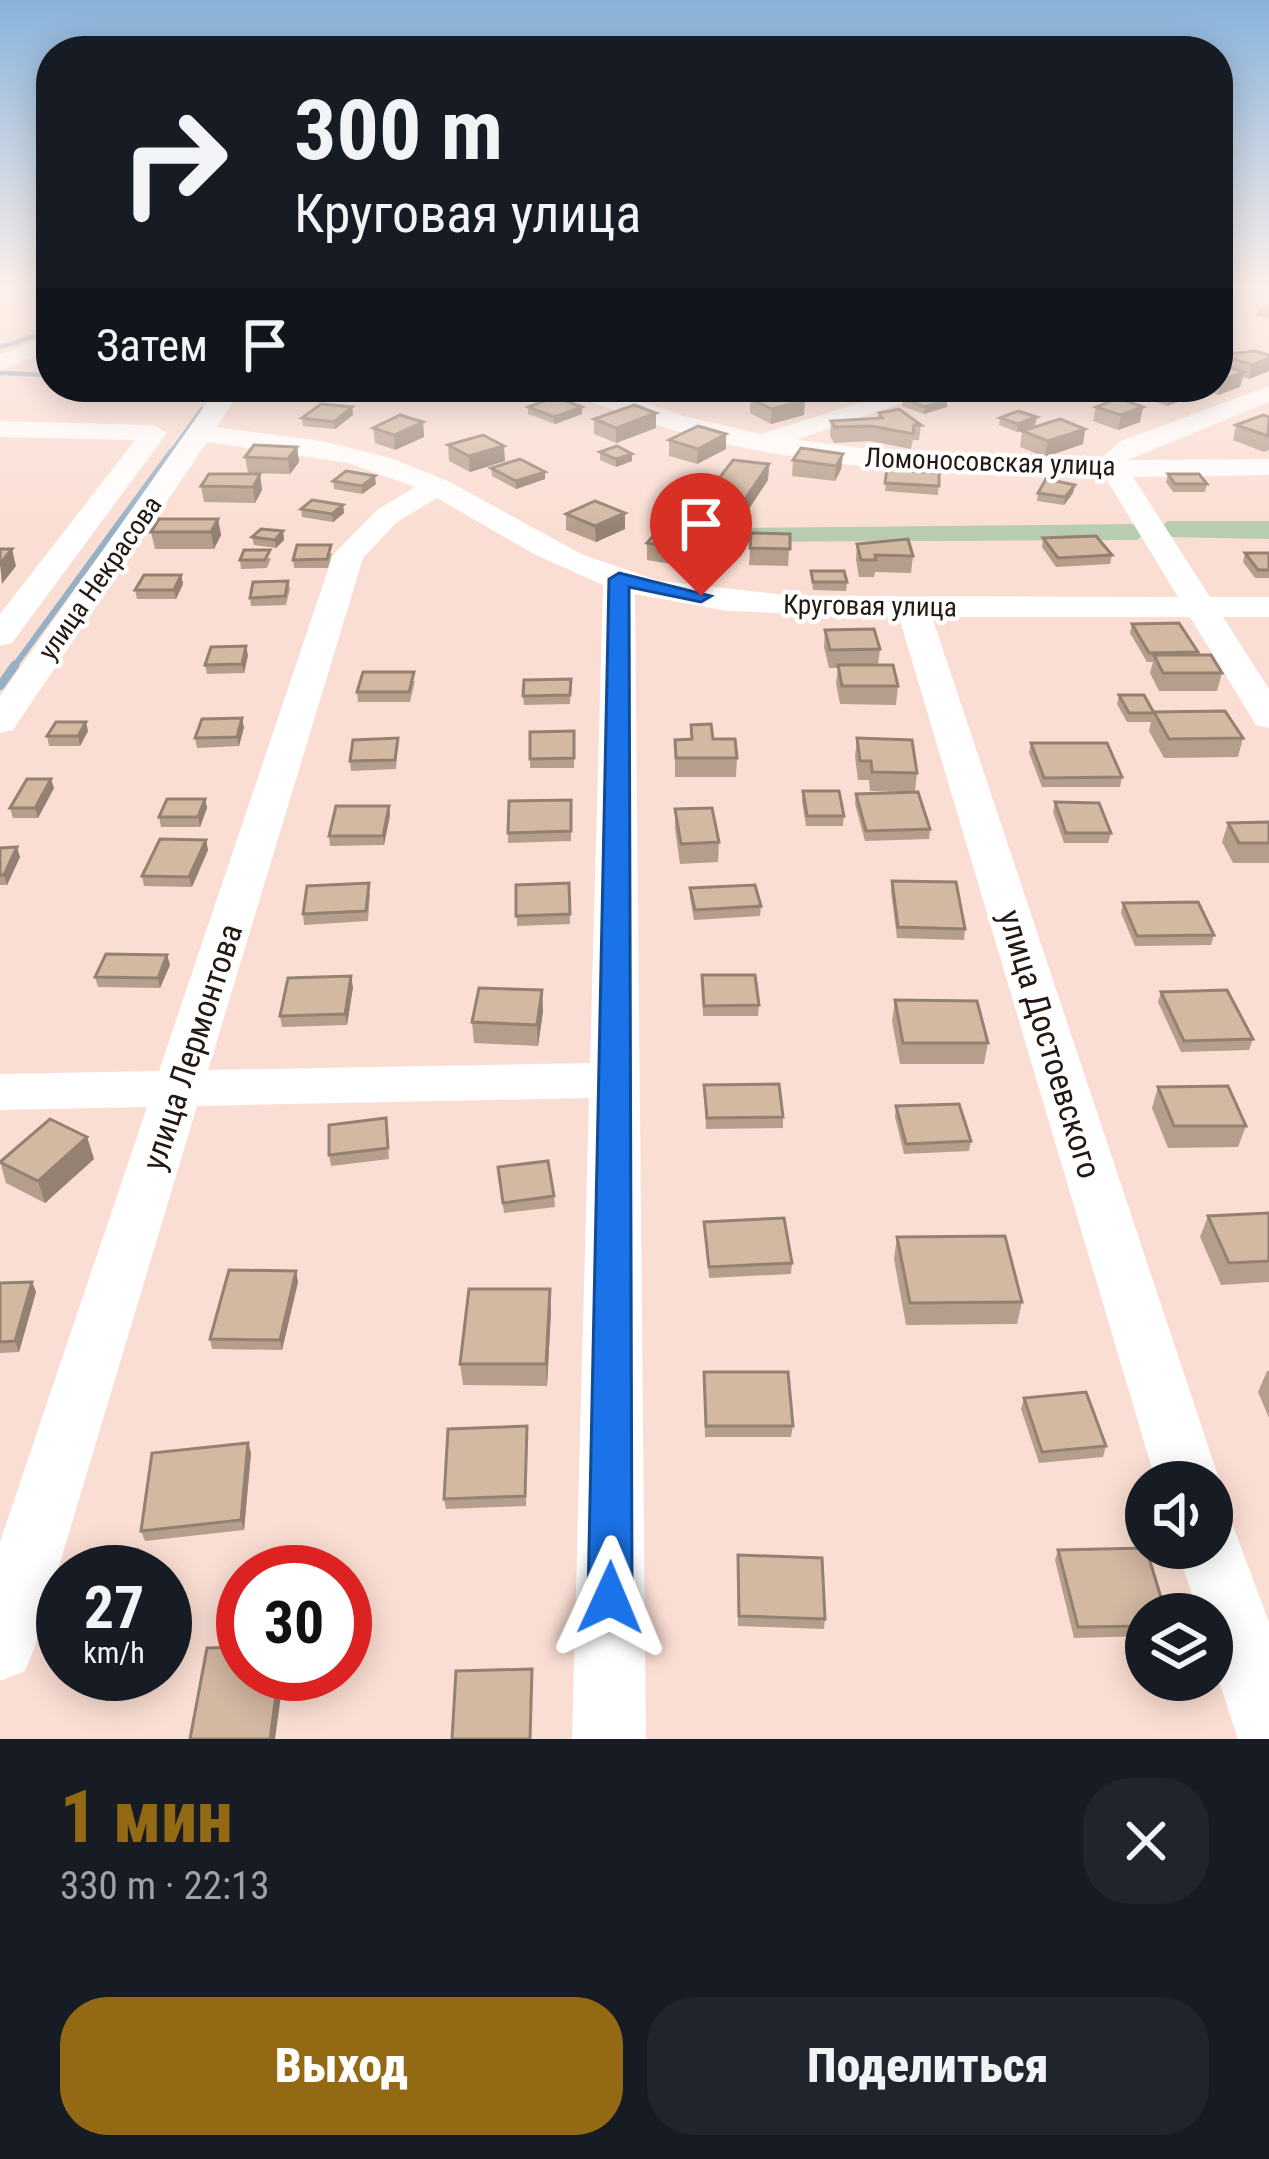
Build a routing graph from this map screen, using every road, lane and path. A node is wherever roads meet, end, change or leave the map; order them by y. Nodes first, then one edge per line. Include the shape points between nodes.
1 (1269, 393) edge
2 (220, 402) edge
3 (620, 402) edge
4 (889, 402) edge
5 (0, 429) edge
6 (200, 434) junction
7 (765, 442) junction
8 (1269, 467) edge
9 (1113, 468) junction
10 (436, 486) junction
11 (619, 579) junction
12 (912, 607) junction
13 (1198, 607) junction
14 (1269, 607) edge
15 (0, 636) edge
16 (1269, 717) edge
17 (0, 722) edge
18 (616, 1080) junction
19 (179, 1090) junction
20 (0, 1092) edge
21 (1181, 1461) edge
22 (1217, 1569) edge
23 (0, 1646) edge
24 (1269, 1726) edge
25 (609, 1739) edge

1 - 9 street via 1130,447 1113,458
2 - 6 street
3 - 7 street, Ломоносовская улица
4 - 7 street
5 - 15 street via 154,433
6 - 10 street, Круговая улица via 345,454
6 - 17 street, улица Некрасова
7 - 9 street, Ломоносовская улица via 944,466
8 - 9 street, Ломоносовская улица
9 - 13 street
10 - 11 street, Круговая улица via 520,538
10 - 19 street, улица Лермонтова via 387,516 348,555
11 - 12 street, Круговая улица via 786,607
11 - 18 street
12 - 13 street, Круговая улица
12 - 21 street, улица Достоевского
13 - 14 street, Круговая улица
13 - 16 street
18 - 19 street
18 - 25 street
19 - 20 street
19 - 23 street, улица Лермонтова
22 - 24 street

